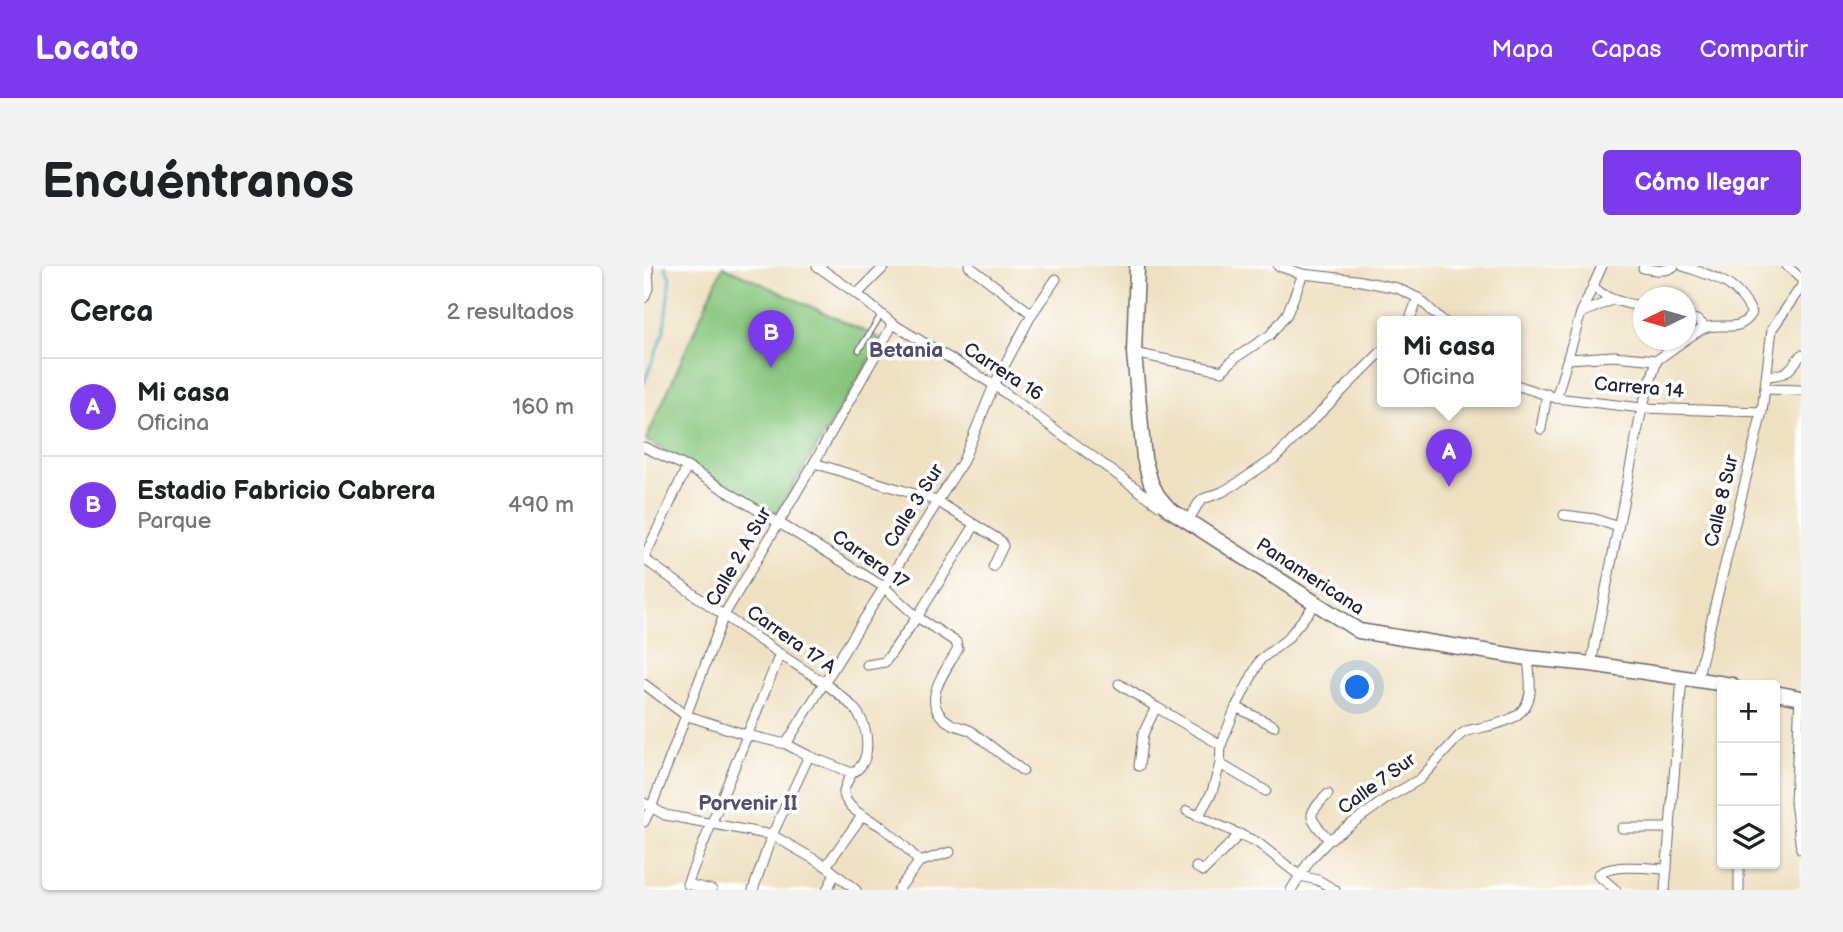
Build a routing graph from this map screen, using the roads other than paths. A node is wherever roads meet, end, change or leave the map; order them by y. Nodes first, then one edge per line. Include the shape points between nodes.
1 (648, 266) edge
2 (817, 266) edge
3 (885, 266) edge
4 (969, 266) edge
5 (1137, 266) edge
6 (1278, 266) edge
7 (1602, 266) edge
8 (1674, 266) edge
9 (1683, 266) edge
10 (1787, 266) edge
11 (1643, 268) dead end
12 (1303, 274) junction
13 (1056, 279) dead end
14 (1801, 279) edge
15 (1593, 286) junction
16 (1801, 287) edge
17 (857, 294) junction
18 (644, 298) edge
19 (1418, 298) junction
20 (1612, 300) junction
21 (1633, 305) edge
22 (1581, 313) junction
23 (1032, 314) junction
24 (882, 315) junction
25 (1411, 316) edge
26 (1438, 316) edge
27 (1696, 320) edge
28 (892, 324) junction
29 (1706, 327) junction
30 (859, 350) dead end
31 (1134, 353) junction
32 (1801, 355) edge
33 (1377, 356) edge
34 (1568, 359) junction
35 (1657, 360) junction
36 (1767, 376) junction
37 (994, 385) junction
38 (1521, 387) edge
39 (1766, 389) junction
40 (1801, 390) edge
41 (1552, 396) junction
42 (1642, 408) junction
43 (1762, 412) junction
44 (1541, 429) dead end
45 (644, 447) edge
46 (814, 463) junction
47 (687, 467) junction
48 (937, 501) junction
49 (1169, 509) junction
50 (1564, 515) dead end
51 (1188, 521) junction
52 (779, 522) junction
53 (975, 525) junction
54 (1618, 527) junction
55 (644, 559) edge
56 (993, 567) dead end
57 (884, 587) junction
58 (1315, 604) junction
59 (724, 615) junction
60 (918, 617) junction
61 (780, 654) junction
62 (1528, 658) junction
63 (1591, 664) junction
64 (867, 665) dead end
65 (1682, 678) junction
66 (1697, 680) junction
67 (825, 683) junction
68 (1717, 683) edge
69 (644, 684) edge
70 (1119, 684) dead end
71 (1780, 694) edge
72 (1800, 697) edge
73 (1156, 707) junction
74 (1236, 707) junction
75 (685, 715) junction
76 (1274, 726) dead end
77 (747, 735) junction
78 (786, 744) junction
79 (1221, 745) junction
80 (809, 756) junction
81 (1220, 764) junction
82 (1139, 765) dead end
83 (1023, 771) dead end
84 (852, 773) junction
85 (1266, 791) dead end
86 (1328, 794) dead end
87 (648, 806) edge
88 (1187, 811) dead end
89 (862, 816) junction
90 (1198, 817) junction
91 (644, 822) edge
92 (712, 823) junction
93 (1622, 828) dead end
94 (1670, 828) junction
95 (1240, 834) junction
96 (772, 835) junction
97 (1329, 840) junction
98 (1801, 849) edge
99 (950, 852) dead end
100 (919, 862) junction
101 (826, 866) junction
102 (1200, 869) dead end
103 (1667, 869) junction
104 (1739, 869) edge
105 (835, 874) junction
106 (1300, 876) junction
107 (1294, 889) edge
108 (712, 890) edge
109 (752, 890) edge
110 (827, 890) edge
111 (856, 890) edge
112 (898, 890) edge
113 (1335, 890) edge
114 (1616, 890) edge
115 (1665, 890) edge
116 (1738, 890) edge

1 - 18 street
2 - 17 street, Carrera 16
3 - 17 street
4 - 23 street
5 - 31 main road, Panamericana
6 - 12 street
7 - 15 street
8 - 11 street via 1658,271
9 - 29 street via 1736,289 1752,313 1748,321 1735,326
10 - 14 street
12 - 19 street via 1397,288
12 - 31 street via 1287,314 1270,335 1226,369
13 - 23 street, Calle 3 Sur
15 - 20 street
15 - 22 street
16 - 36 street, Calle 8 Sur via 1772,329
17 - 24 street, Carrera 16
19 - 25 street
19 - 26 street
20 - 21 street
20 - 22 street
22 - 34 street
23 - 37 street, Calle 3 Sur
24 - 28 street, Carrera 16
24 - 30 lane
27 - 29 street
28 - 37 street, Carrera 16
28 - 46 street, Calle 2 A Sur
29 - 35 street
31 - 49 main road, Panamericana via 1144,458 1158,496
32 - 36 street via 1791,370
33 - 51 street via 1275,458 1203,499
34 - 35 street via 1614,356
34 - 41 street
35 - 42 street
36 - 39 street, Calle 8 Sur
37 - 48 street, Calle 3 Sur via 963,461
37 - 49 street, Carrera 16
38 - 41 street, Carrera 14
39 - 40 street
39 - 43 street, Calle 8 Sur
41 - 42 street, Carrera 14
41 - 44 street
42 - 43 street, Carrera 14
42 - 54 street
43 - 66 street, Calle 8 Sur
45 - 47 street, Carrera 17
46 - 48 street
46 - 52 street, Calle 2 A Sur
47 - 52 street, Carrera 17
47 - 55 street
48 - 53 street
48 - 57 street, Calle 3 Sur
49 - 51 main road, Panamericana
50 - 54 street
51 - 58 main road, Panamericana
52 - 57 street, Carrera 17
52 - 59 street, Calle 2 A Sur
53 - 56 street via 1001,541
53 - 60 street
54 - 63 street
55 - 59 street, Carrera 17 A
57 - 60 street, Carrera 17
57 - 67 street, Calle 3 Sur
58 - 62 main road, Panamericana via 1359,631
58 - 74 street via 1287,639 1260,660
59 - 61 street, Carrera 17 A
59 - 75 street, Calle 2 A Sur
60 - 64 street via 885,662
60 - 83 street, Carrera 17 via 956,642 958,649 934,693 939,713
61 - 67 street, Carrera 17 A
61 - 77 street
62 - 63 main road, Panamericana
62 - 97 street, Calle 7 Sur via 1530,694 1516,717 1466,731 1420,779
63 - 65 main road, Panamericana
65 - 66 main road, Panamericana
65 - 94 street
66 - 68 main road, Panamericana
67 - 78 street, Calle 3 Sur
67 - 84 street, Carrera 17 A via 865,724 865,757
69 - 75 street
70 - 73 street
71 - 72 main road
72 - 98 street via 1795,802
73 - 79 street
73 - 82 street via 1143,734
74 - 76 street
74 - 79 street
75 - 77 street
75 - 87 street, Calle 2 A Sur
77 - 78 street
77 - 92 street
78 - 80 street
79 - 81 street
80 - 84 street
80 - 96 street
81 - 85 street
81 - 90 street
84 - 89 street via 845,796
86 - 97 street via 1311,816
87 - 91 street, Calle 2 A Sur
87 - 92 street via 665,815
88 - 90 street
89 - 100 street
89 - 101 street
90 - 95 street
92 - 96 street
92 - 108 street via 687,884
93 - 94 street
94 - 103 street
95 - 102 street
95 - 106 street
96 - 101 street
96 - 109 street
97 - 106 street, Calle 7 Sur
99 - 100 street
100 - 112 street
101 - 105 street
103 - 114 street via 1602,871 1598,875
103 - 115 street
104 - 116 street
105 - 110 street
105 - 111 street
106 - 107 street, Calle 7 Sur
106 - 113 street

